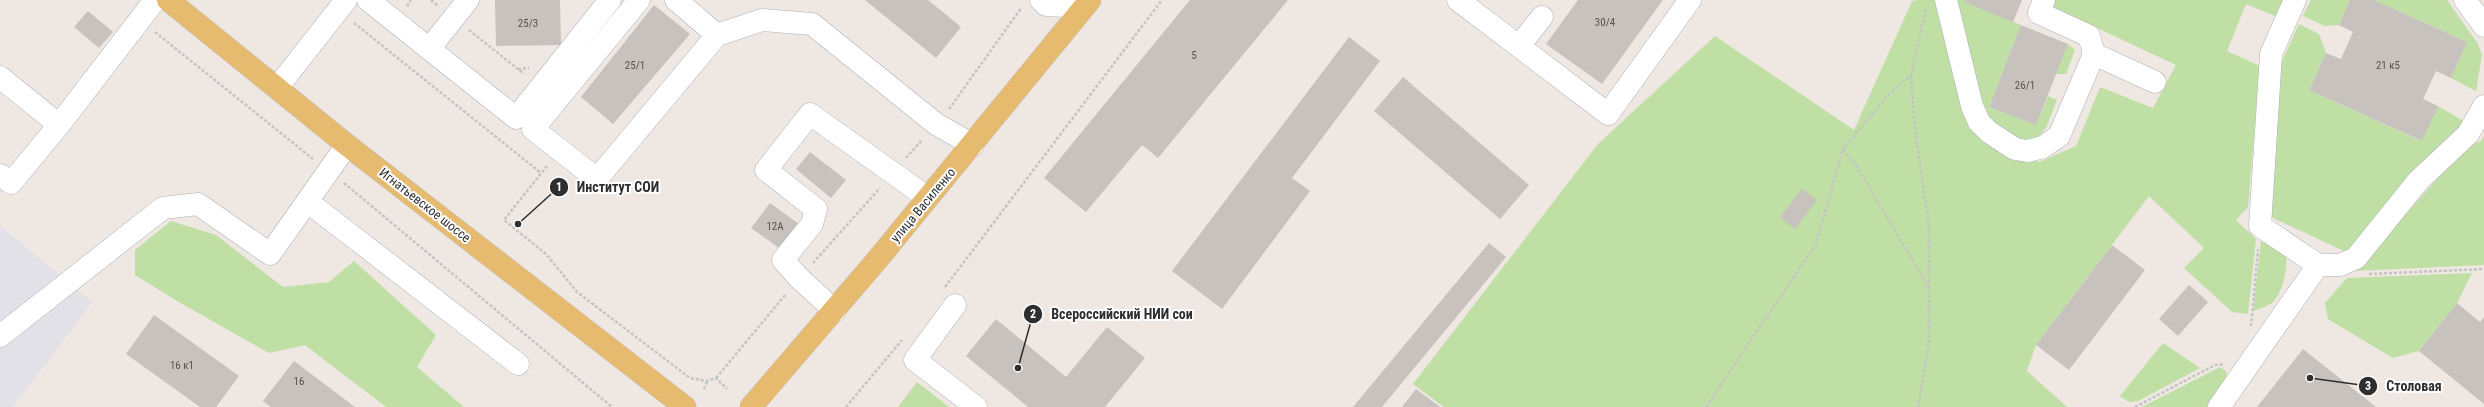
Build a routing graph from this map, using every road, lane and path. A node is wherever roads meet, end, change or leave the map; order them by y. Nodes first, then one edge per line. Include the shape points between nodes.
1 (155, 0) edge
2 (168, 0) edge
3 (368, 0) edge
4 (432, 0) edge
5 (468, 0) edge
6 (610, 0) edge
7 (639, 0) edge
8 (676, 0) edge
9 (1162, 0) edge
10 (1458, 0) edge
11 (1690, 0) edge
12 (1928, 0) edge
13 (1946, 0) edge
14 (2044, 0) edge
15 (2295, 0) edge
16 (2465, 0) edge
17 (1033, 1) edge
18 (1087, 4) edge
19 (342, 5) edge
20 (1542, 17) dead end
21 (454, 18) junction
22 (140, 20) junction
23 (2484, 26) edge
24 (717, 34) junction
25 (1519, 46) junction
26 (429, 49) junction
27 (2094, 54) junction
28 (1911, 76) junction
29 (0, 77) edge
30 (2155, 82) dead end
31 (540, 87) junction
32 (277, 88) junction
33 (2484, 106) edge
34 (936, 124) junction
35 (59, 125) junction
36 (347, 145) junction
37 (973, 145) junction
38 (1842, 149) junction
39 (560, 150) junction
40 (329, 171) junction
41 (541, 173) junction
42 (892, 174) junction
43 (0, 175) edge
44 (928, 198) junction
45 (308, 202) junction
46 (2260, 226) junction
47 (2318, 265) junction
48 (2484, 269) edge
49 (2363, 274) dead end
50 (799, 278) junction
51 (1929, 288) junction
52 (948, 298) joint
53 (834, 311) junction
54 (907, 334) dead end
55 (0, 336) edge
56 (2252, 360) junction
57 (518, 364) dead end
58 (716, 378) junction
59 (707, 381) junction
60 (704, 389) dead end
61 (727, 389) dead end
62 (612, 407) edge
63 (685, 407) edge
64 (751, 407) edge
65 (846, 407) edge
66 (976, 407) edge
67 (1706, 407) edge
68 (1918, 407) edge
69 (2135, 407) edge
70 (2219, 407) edge

1 - 22 lane
2 - 32 main road, Игнатьевское шоссе
3 - 26 lane
4 - 21 path
5 - 21 lane
6 - 31 lane
7 - 39 lane via 534,129
8 - 24 lane
9 - 52 path
10 - 25 lane
11 - 25 lane via 1608,114
12 - 28 path
13 - 27 lane via 1972,106 1979,122 2015,149 2028,151 2043,147 2058,136
14 - 27 lane via 2039,13 2089,36
15 - 46 lane via 2271,54
16 - 23 lane
17 - 18 lane via 1046,5
17 - 34 path
18 - 37 main road, улица Василенко
19 - 32 lane
19 - 41 path
20 - 25 lane
21 - 26 lane
21 - 31 path
22 - 35 lane
22 - 40 path
24 - 34 lane via 762,20 812,24
24 - 39 lane via 597,179
26 - 31 lane via 516,118
27 - 30 lane
28 - 38 path via 1889,94
28 - 51 path via 1915,129 1929,226
29 - 35 lane
32 - 36 main road, Игнатьевское шоссе
33 - 47 lane via 2468,134 2418,181 2356,258 2340,265
34 - 37 lane
34 - 42 path
35 - 43 lane via 11,183
36 - 40 lane
36 - 63 main road, Игнатьевское шоссе
37 - 44 main road, улица Василенко
38 - 51 path via 1856,165
38 - 67 path via 1816,244
39 - 41 path
40 - 45 lane
40 - 62 path
41 - 59 path via 504,220 546,254 577,292 690,378
42 - 44 lane
42 - 50 path
42 - 50 lane via 810,114 766,170 816,209 812,224 783,260
44 - 53 main road, улица Василенко
45 - 55 lane via 270,254 198,204 164,208
45 - 57 lane
46 - 47 lane
46 - 56 path via 2250,317
47 - 56 lane
48 - 49 path
50 - 53 lane
50 - 58 path
51 - 68 path via 1929,341
52 - 66 lane via 915,360
53 - 64 main road, улица Василенко
54 - 65 path
56 - 69 path via 2215,365
56 - 70 lane
58 - 59 path
58 - 61 path
59 - 60 path

